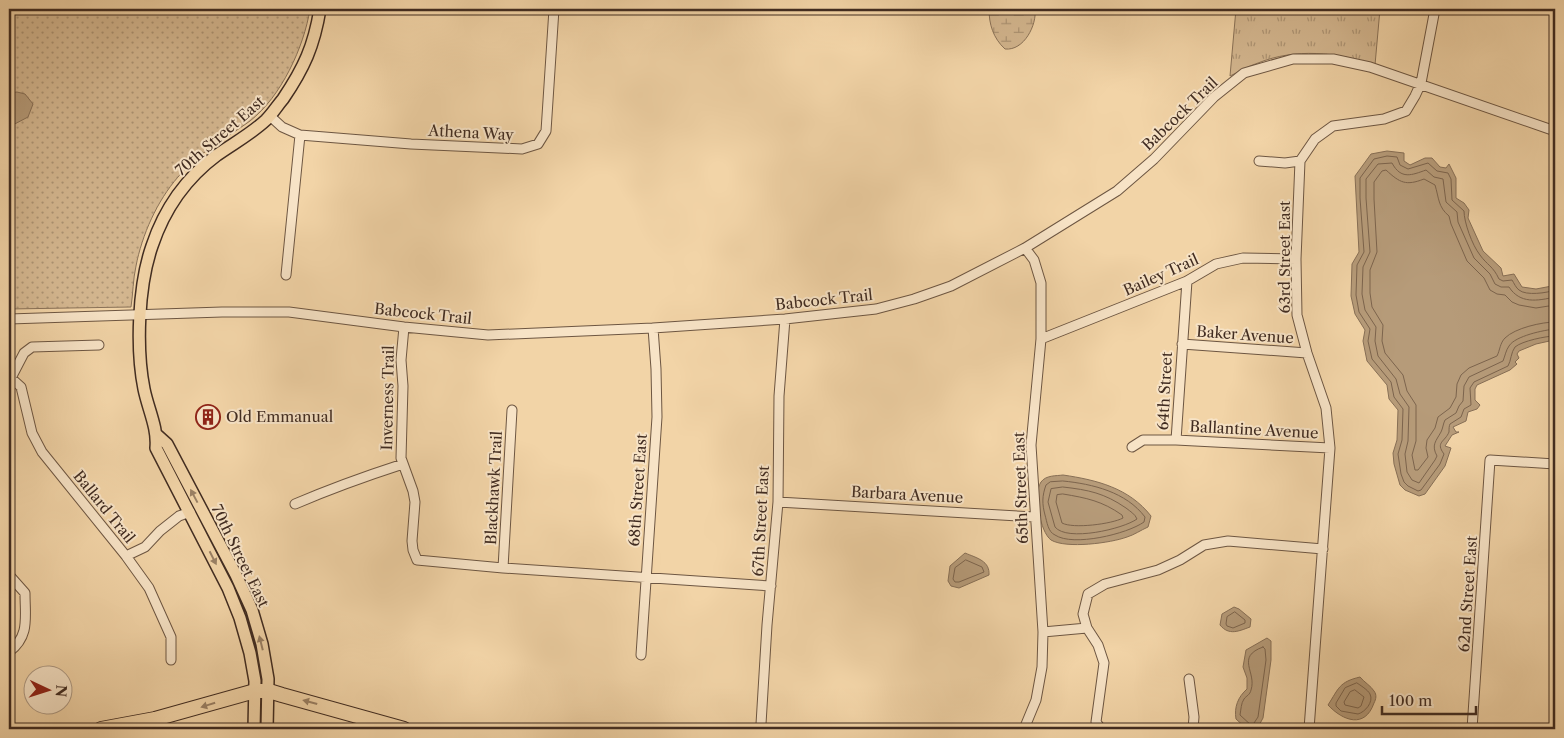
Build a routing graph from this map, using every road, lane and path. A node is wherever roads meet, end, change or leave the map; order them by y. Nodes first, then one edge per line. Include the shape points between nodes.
1 (320, 9) edge
2 (554, 9) edge
3 (1435, 9) edge
4 (1420, 83) junction
5 (270, 116) junction
6 (1555, 131) edge
7 (300, 136) junction
8 (1259, 161) dead end
9 (1300, 161) junction
10 (1025, 248) junction
11 (1296, 259) junction
12 (286, 275) dead end
13 (1187, 281) junction
14 (140, 316) junction
15 (9, 319) edge
16 (785, 319) junction
17 (404, 327) junction
18 (652, 328) junction
19 (1041, 339) junction
20 (1182, 344) junction
21 (99, 345) dead end
22 (1307, 353) junction
23 (10, 378) edge
24 (512, 410) dead end
25 (157, 435) junction
26 (1176, 440) junction
27 (1132, 447) dead end
28 (1330, 448) junction
29 (403, 464) junction
30 (1555, 464) edge
31 (778, 502) junction
32 (295, 504) dead end
33 (190, 512) junction
34 (1034, 516) junction
35 (1323, 549) junction
36 (126, 556) junction
37 (503, 568) junction
38 (9, 575) edge
39 (646, 577) junction
40 (771, 586) junction
41 (1087, 628) junction
42 (1043, 632) junction
43 (9, 652) edge
44 (641, 655) dead end
45 (171, 660) dead end
46 (1189, 679) dead end
47 (262, 691) junction
48 (761, 724) dead end
49 (101, 729) edge
50 (254, 729) edge
51 (267, 729) edge
52 (404, 729) edge
53 (1024, 729) edge
54 (1101, 729) edge
55 (1193, 729) edge
56 (1309, 729) edge
57 (1472, 729) edge

1 - 5 main road, 70th Street East via 306,60
2 - 7 street, Athena Way via 546,131 538,144 522,149
3 - 4 street
4 - 6 street, Babcock Trail
4 - 9 street via 1406,111 1384,119 1333,126 1315,139
4 - 10 street, Babcock Trail via 1332,59 1293,59 1244,73 1117,192
5 - 7 street, Athena Way
5 - 14 main road, 70th Street East via 202,168 175,199 152,247
7 - 12 street
8 - 9 street
9 - 11 street, 63rd Street East
10 - 16 street, Babcock Trail via 951,286 914,299 876,309
10 - 19 street, 65th Street East via 1034,260 1041,283
11 - 13 street, Bailey Trail via 1243,258 1216,264
11 - 22 street, 63rd Street East via 1297,314
13 - 19 street, Bailey Trail
13 - 20 street, 64th Street
14 - 15 street, Babcock Trail
14 - 17 street, Babcock Trail via 289,312
14 - 25 main road, 70th Street East via 139,351 144,389
16 - 18 street, Babcock Trail
16 - 31 street, 67th Street East via 779,396
17 - 18 street, Babcock Trail via 488,335
17 - 29 street, Inverness Trail via 401,360
18 - 39 street, 68th Street East via 657,417
19 - 34 street, 65th Street East via 1031,445
20 - 22 street, Baker Avenue
20 - 26 street, 64th Street
21 - 23 street via 32,347 24,353
22 - 28 street, 63rd Street East via 1326,408
23 - 36 street, Ballard Trail via 21,387 32,434 42,452
24 - 37 street, Blackhawk Trail
25 - 33 main road, 70th Street East via 156,448
47 -> 25 main road, 70th Street East via 268,679 252,610 167,444
26 - 27 street, Ballantine Avenue via 1143,440
26 - 28 street, Ballantine Avenue
28 - 35 street, 63rd Street East
29 - 32 street via 341,484
29 - 37 street, Inverness Trail via 414,496 412,541 417,560
30 - 57 street, 62nd Street East via 1490,460
31 - 34 street, Barbara Avenue
31 - 40 street, 67th Street East
33 - 36 street via 179,516 145,546
33 -> 47 main road, 70th Street East via 238,612
34 - 42 street, 65th Street East
35 - 41 street via 1228,541 1204,545 1158,570 1105,584 1088,594 1083,614
35 - 56 street, 63rd Street East
36 - 45 street, Ballard Trail via 149,588 170,637
37 - 39 street
38 - 43 street via 25,593 26,624 22,640
39 - 40 street
39 - 44 street, 68th Street East
40 - 48 street, 67th Street East
41 - 42 street
41 - 54 street via 1104,663 1096,722
42 - 53 street, 65th Street East via 1038,691
46 - 55 street
47 -> 49 highway via 155,719
47 - 50 main road, 70th Street East
47 - 51 main road, 70th Street East
52 -> 47 highway

